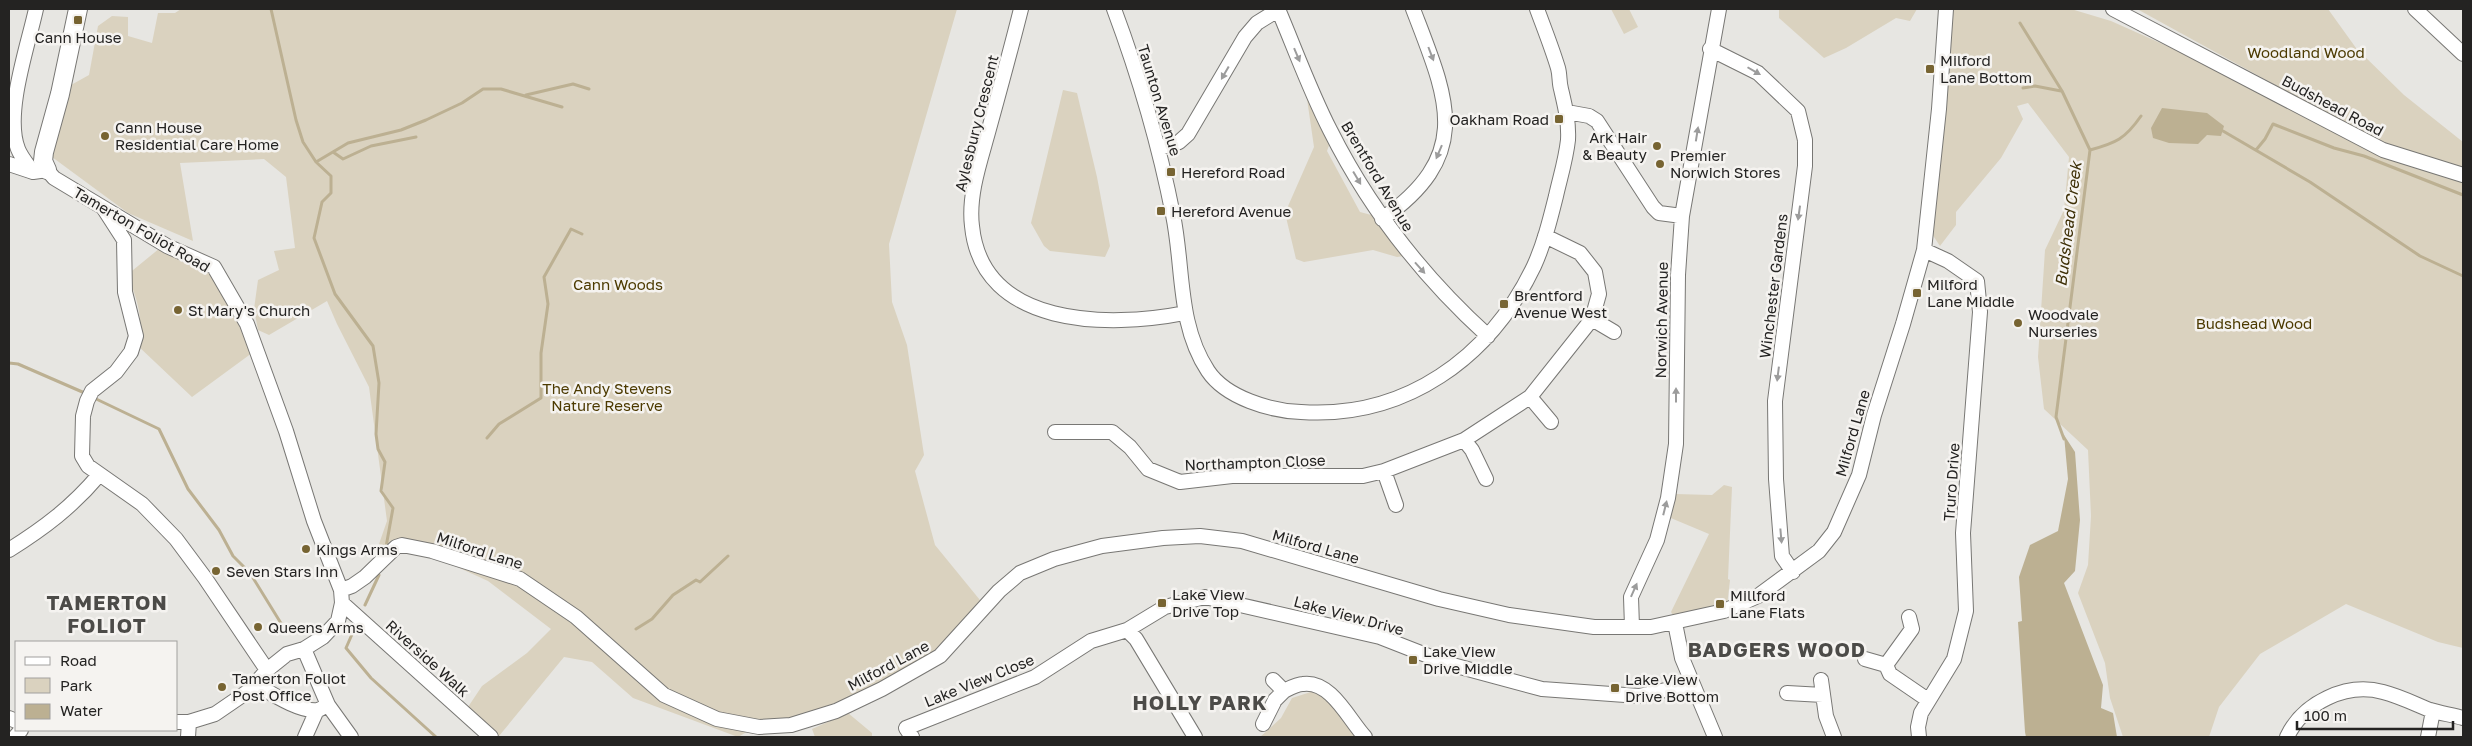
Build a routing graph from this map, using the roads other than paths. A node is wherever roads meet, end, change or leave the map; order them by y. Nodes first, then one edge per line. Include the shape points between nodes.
1 (36, 9) edge
2 (78, 9) edge
3 (1021, 9) edge
4 (1114, 9) edge
5 (1278, 9) edge
6 (1413, 9) edge
7 (1537, 9) edge
8 (1719, 9) edge
9 (1946, 9) edge
10 (2113, 9) edge
11 (2415, 9) edge
12 (1710, 50) junction
13 (2463, 54) edge
14 (1567, 112) junction
15 (1160, 148) junction
16 (9, 164) edge
17 (40, 171) junction
18 (2463, 175) edge
19 (101, 205) junction
20 (1682, 216) junction
21 (1382, 219) junction
22 (1545, 236) junction
23 (1924, 250) junction
24 (1185, 313) junction
25 (1592, 319) junction
26 (1614, 332) dead end
27 (1488, 336) junction
28 (1530, 397) junction
29 (1551, 422) dead end
30 (1055, 432) dead end
31 (1464, 440) junction
32 (1384, 471) junction
33 (99, 475) junction
34 (1486, 479) dead end
35 (1396, 505) dead end
36 (9, 550) edge
37 (1792, 572) junction
38 (342, 597) junction
39 (1909, 617) dead end
40 (1675, 623) junction
41 (1632, 627) junction
42 (1127, 630) junction
43 (304, 649) junction
44 (1865, 659) dead end
45 (1886, 666) junction
46 (267, 670) junction
47 (1273, 680) dead end
48 (1821, 680) dead end
49 (255, 684) junction
50 (1692, 684) junction
51 (1284, 691) junction
52 (1787, 692) dead end
53 (1823, 695) junction
54 (1928, 700) junction
55 (323, 707) junction
56 (2433, 711) junction
57 (2463, 718) edge
58 (183, 722) edge
59 (1263, 724) dead end
60 (188, 737) edge
61 (305, 737) edge
62 (351, 737) edge
63 (491, 737) edge
64 (912, 737) edge
65 (1195, 737) edge
66 (1365, 737) edge
67 (1715, 737) edge
68 (1834, 737) edge
69 (1919, 737) edge
70 (2287, 737) edge
71 (2428, 737) edge

1 - 17 street via 21,72 14,128 18,149
2 - 17 main road
3 - 24 street, Aylesbury Crescent via 978,171 974,199 972,225 987,272 1006,292 1028,306 1060,315 1114,320 1155,319
4 - 15 street, Taunton Avenue
5 -> 15 street via 1257,22 1245,37 1188,134 1179,142
5 -> 21 street, Brentford Avenue via 1330,130
6 -> 21 street via 1441,88 1445,105 1445,138 1434,165 1414,195
7 - 14 street, Taunton Avenue via 1558,70
8 - 12 street, Norwich Avenue
9 - 23 street, Milford Lane via 1940,109
10 - 18 street, Budshead Road via 2383,150
11 - 13 street
20 -> 12 street, Norwich Avenue
12 -> 37 street, Winchester Gardens via 1758,73 1798,111 1805,140 1805,166 1775,401 1776,479 1782,556
14 - 20 street via 1597,121 1653,207 1659,213
14 - 22 street, Taunton Avenue via 1568,138
15 - 24 street, Taunton Avenue via 1174,220
16 - 17 street
17 - 19 street, Tamerton Foliot Road
19 - 33 street via 124,240 125,292 136,336 131,352 116,372 90,396 83,416 82,456
19 - 38 street, Tamerton Foliot Road via 167,246 214,268 247,324
41 -> 20 street, Norwich Avenue via 1631,597 1657,540 1668,498 1676,444
21 -> 27 street, Brentford Avenue via 1451,302
22 - 25 street, Northampton Close via 1580,254 1596,272 1599,294
22 - 27 street, Taunton Avenue via 1526,280 1508,311
23 - 37 street, Milford Lane via 1859,474 1834,532 1819,551
23 - 54 street, Truro Drive via 1948,261 1977,281 1980,312 1963,532 1966,611 1954,659
24 - 27 street, Taunton Avenue via 1188,330 1209,372 1223,386 1262,407 1297,412 1355,411 1389,402 1450,370
25 - 26 street
25 - 28 street, Northampton Close
28 - 29 street
28 - 31 street, Northampton Close
30 - 32 street, Northampton Close via 1112,432 1148,469 1180,482 1232,476 1363,476
31 - 32 street, Northampton Close
31 - 34 street
32 - 35 street
33 - 36 street via 78,500
33 - 46 street via 142,504 182,545
37 - 40 street, Milford Lane via 1758,596 1724,610
38 - 41 street, Milford Lane via 396,546 432,550 474,563 520,579 576,617 664,695 717,719 759,727 790,725 836,710 882,689 940,656 999,591 1020,573 1054,559 1102,546 1163,538 1200,536 1242,541 1439,599 1509,615 1594,627
38 - 43 street via 338,622
38 - 63 street, Riverside Walk
39 - 45 street via 1912,629
40 - 41 street, Milford Lane
40 - 50 street via 1682,658
42 - 50 street, Lake View Drive via 1165,607 1205,597 1380,637 1449,664 1542,689 1640,696
42 - 64 street, Lake View Close via 1091,641 1035,677 906,728
42 - 65 street via 1136,639
43 - 46 street via 287,654
43 - 55 street
44 - 45 street
45 - 54 street via 1890,674
46 - 49 street
47 - 51 street
48 - 53 street
49 - 55 street via 289,703
49 - 58 street via 215,714
50 - 67 street
51 - 59 street via 1275,700
51 - 66 street via 1302,684 1315,684 1328,692
52 - 53 street
53 - 68 street
54 - 69 street, Truro Drive via 1921,712
55 - 61 street
55 - 62 street
56 - 57 street
56 - 70 street via 2382,691 2335,694 2300,717
56 - 71 street
58 - 60 street

